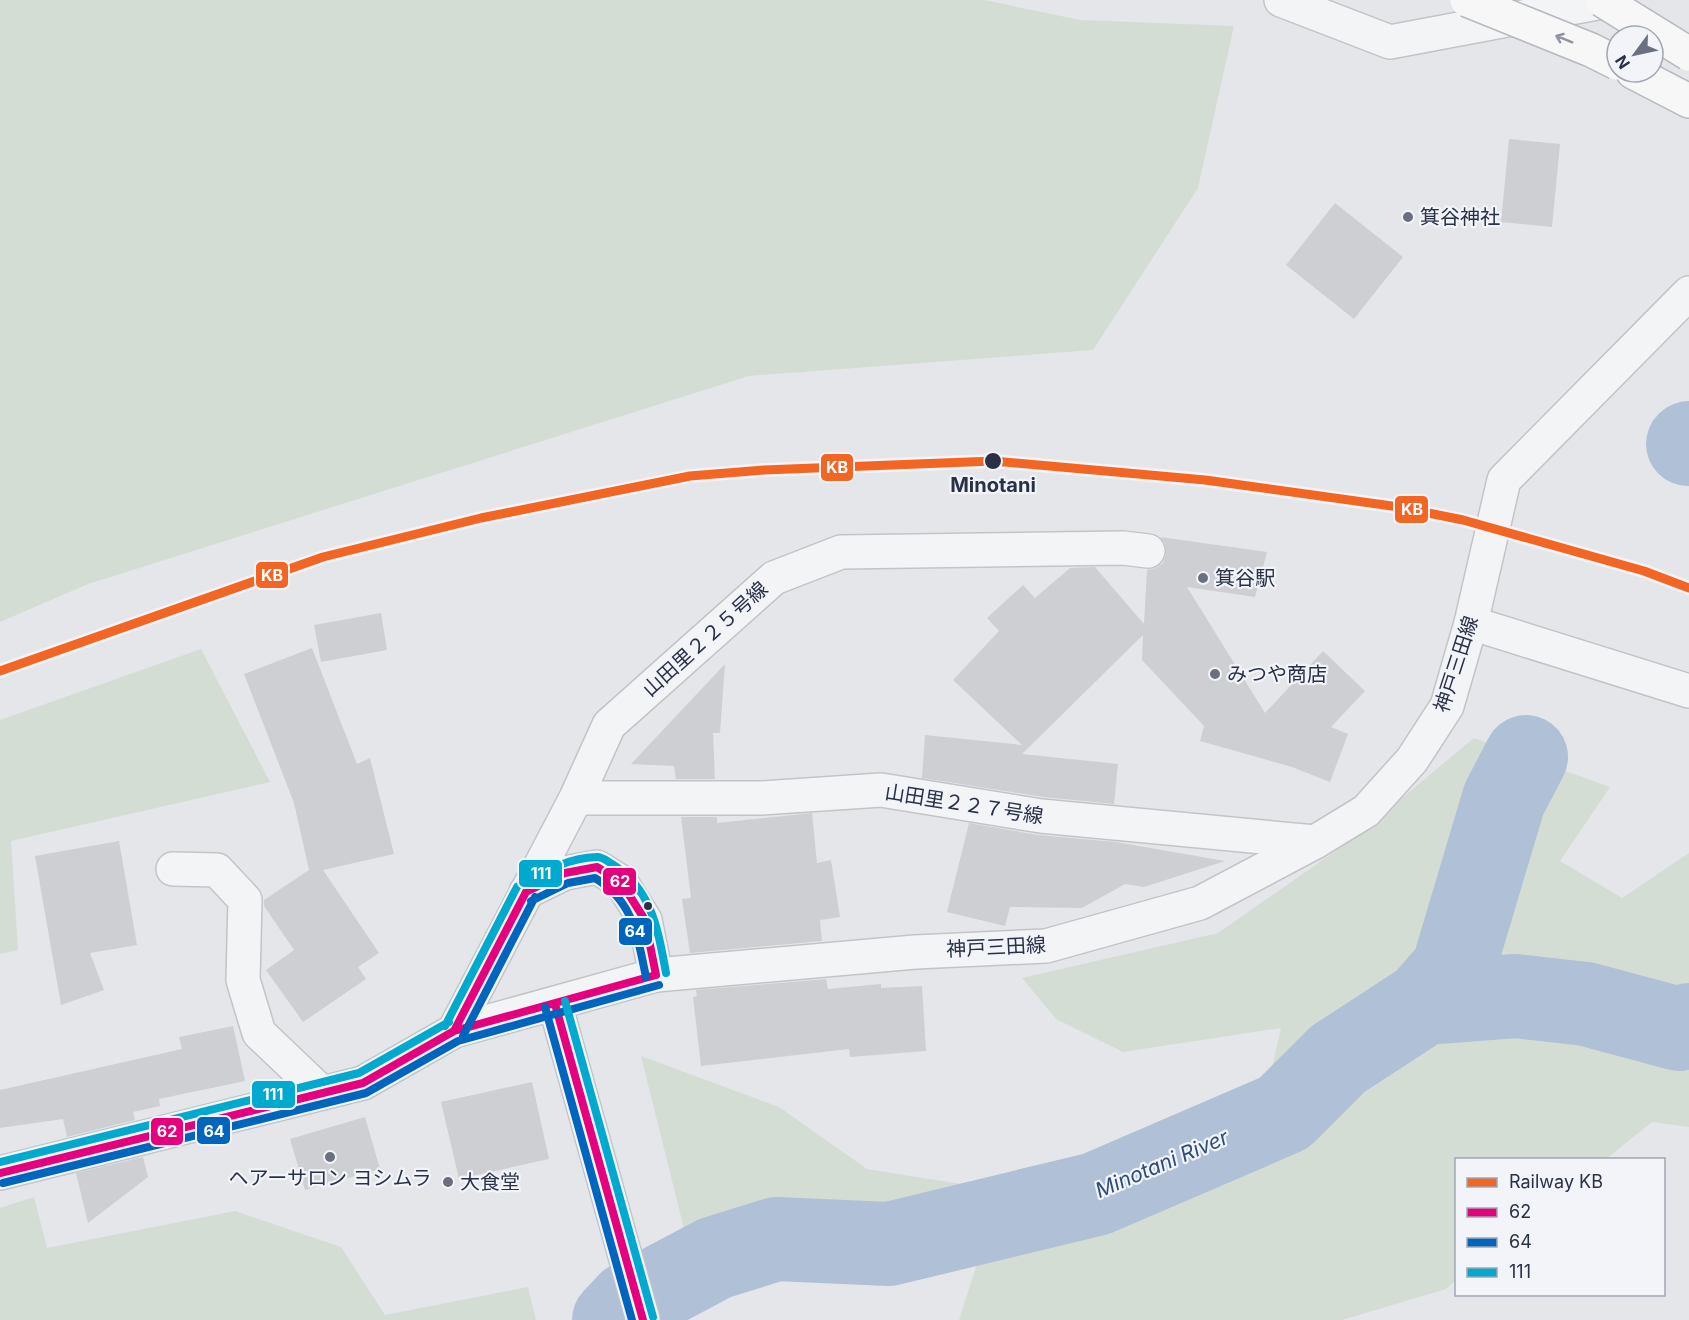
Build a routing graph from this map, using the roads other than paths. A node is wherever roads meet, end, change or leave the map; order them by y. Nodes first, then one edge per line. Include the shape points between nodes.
1 (1281, 0) edge
2 (1467, 0) edge
3 (1602, 0) edge
4 (1613, 0) edge
5 (1689, 54) edge
6 (1605, 57) edge
7 (1657, 84) edge
8 (1689, 101) edge
9 (1689, 292) edge
10 (1148, 551) dead end
11 (1472, 623) junction
12 (1689, 691) edge
13 (576, 798) junction
14 (1315, 842) junction
15 (173, 869) dead end
16 (526, 892) junction
17 (656, 975) junction
18 (555, 1004) junction
19 (454, 1030) junction
20 (322, 1094) junction
21 (0, 1173) edge
22 (643, 1320) edge

1 - 4 street via 1390,42
6 -> 2 highway, bridge
3 - 5 highway, bridge
7 - 8 highway
9 - 11 street, 神戸三田線 via 1504,480
10 - 13 street, 山田里２２５号線 via 1123,548 841,552 774,578 609,725
11 - 12 street
11 - 14 street, 神戸三田線 via 1447,706 1412,760 1366,811
13 - 14 street, 山田里２２７号線 via 760,798 881,790 1041,816
13 - 16 street, 山田里２２５号線
14 - 17 street, 神戸三田線 via 1200,903 1046,946 915,952
15 - 20 street via 217,870 245,900 243,980 259,1033
16 - 17 street via 565,873 597,867 621,882 645,920
16 - 19 street, 山田里２２５号線
17 - 18 street, 神戸三田線
18 - 19 street, 神戸三田線
18 - 22 street
19 - 20 street, 神戸三田線 via 363,1083
20 - 21 street, 神戸三田線

